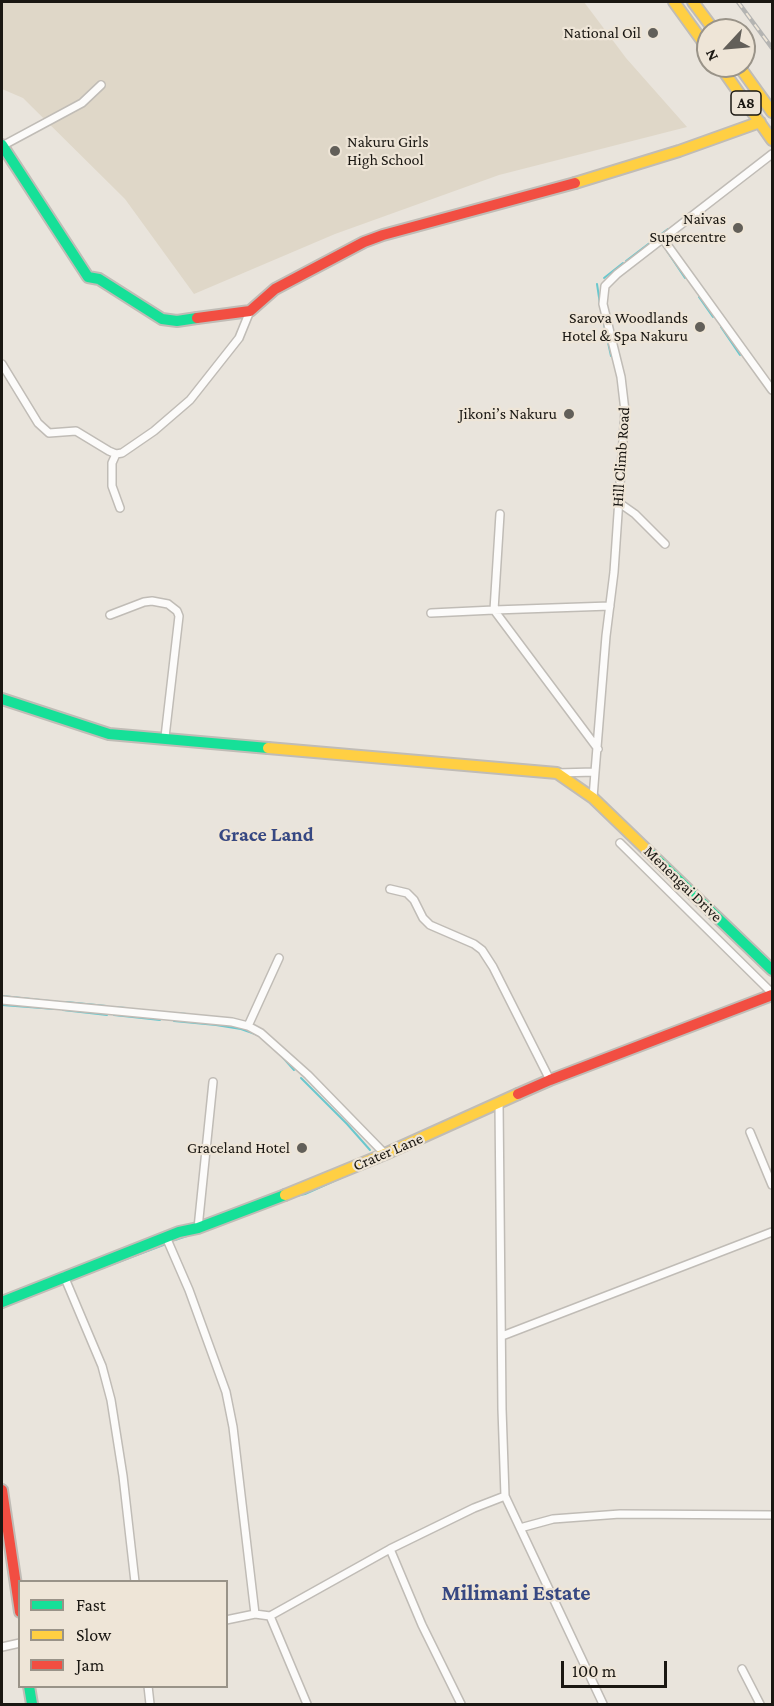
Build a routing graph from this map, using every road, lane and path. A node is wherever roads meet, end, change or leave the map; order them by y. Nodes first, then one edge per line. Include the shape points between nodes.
1 (674, 2) edge
2 (693, 2) edge
3 (705, 18) edge
4 (696, 32) edge
5 (729, 78) edge
6 (748, 78) edge
7 (101, 85) dead end
8 (772, 112) edge
9 (760, 122) junction
10 (772, 140) edge
11 (2, 146) edge
12 (772, 154) edge
13 (663, 239) junction
14 (250, 311) junction
15 (2, 364) edge
16 (772, 390) edge
17 (116, 454) junction
18 (618, 502) junction
19 (120, 508) dead end
20 (500, 514) dead end
21 (665, 544) dead end
22 (610, 606) junction
23 (494, 610) junction
24 (431, 613) dead end
25 (110, 615) dead end
26 (2, 699) edge
27 (165, 737) junction
28 (598, 749) junction
29 (595, 772) junction
30 (557, 773) junction
31 (593, 798) junction
32 (620, 843) dead end
33 (390, 889) dead end
34 (279, 958) dead end
35 (772, 970) edge
36 (772, 994) edge
37 (2, 1000) edge
38 (248, 1026) junction
39 (550, 1080) junction
40 (213, 1082) dead end
41 (499, 1103) junction
42 (750, 1132) dead end
43 (385, 1154) junction
44 (772, 1185) edge
45 (198, 1228) junction
46 (772, 1232) edge
47 (166, 1237) junction
48 (64, 1276) junction
49 (2, 1302) edge
50 (502, 1336) junction
51 (2, 1490) edge
52 (506, 1496) junction
53 (772, 1515) edge
54 (520, 1528) junction
55 (390, 1549) junction
56 (135, 1580) edge
57 (18, 1598) edge
58 (255, 1614) junction
59 (270, 1616) junction
60 (228, 1620) edge
61 (18, 1643) edge
62 (2, 1647) edge
63 (742, 1669) dead end
64 (29, 1688) edge
65 (148, 1688) edge
66 (32, 1704) edge
67 (150, 1704) edge
68 (307, 1704) edge
69 (461, 1704) edge
70 (603, 1704) edge
71 (760, 1704) edge

1 - 4 main road
2 - 3 main road
5 - 9 main road, A8
6 - 8 main road, A8
7 - 11 street via 82,103
9 - 10 main road, A8
9 - 14 main road via 597,177 364,242 275,290
11 - 14 main road via 88,276 168,321
12 - 13 street, Hill Climb Road
13 - 16 street
13 - 18 street, Hill Climb Road via 609,280 603,293 625,403
14 - 17 street via 239,338 190,400 154,431
15 - 17 street via 38,423 49,433 76,431
17 - 19 street via 112,486
18 - 21 street
18 - 22 street, Hill Climb Road
20 - 23 street
22 - 23 street
22 - 28 street, Hill Climb Road
23 - 24 street
23 - 28 street
25 - 27 street via 152,601 168,604 177,611
26 - 27 main road via 109,734
27 - 30 main road
28 - 29 street, Hill Climb Road
29 - 30 street
29 - 31 street, Hill Climb Road
30 - 31 main road, Menengai Drive
31 - 35 main road, Menengai Drive
32 - 36 street
33 - 39 street via 407,893 430,925 474,944 490,959
34 - 38 street
36 - 39 main road, Crater Lane
37 - 38 street
38 - 43 street via 308,1075
39 - 41 main road, Crater Lane
40 - 45 street
41 - 43 main road, Crater Lane
41 - 50 street
42 - 44 street
43 - 45 main road, Crater Lane
45 - 47 main road, Crater Lane
46 - 50 street
47 - 48 main road, Crater Lane
47 - 58 street via 226,1392
48 - 49 main road, Crater Lane
48 - 56 street via 99,1357 111,1400
50 - 52 street
51 - 57 main road
52 - 54 street
52 - 55 street
53 - 54 street via 620,1514 553,1519
54 - 70 street
55 - 59 street
55 - 69 street
58 - 59 street
58 - 60 street
59 - 68 street
61 - 62 street
63 - 71 street
64 - 66 main road
65 - 67 street

